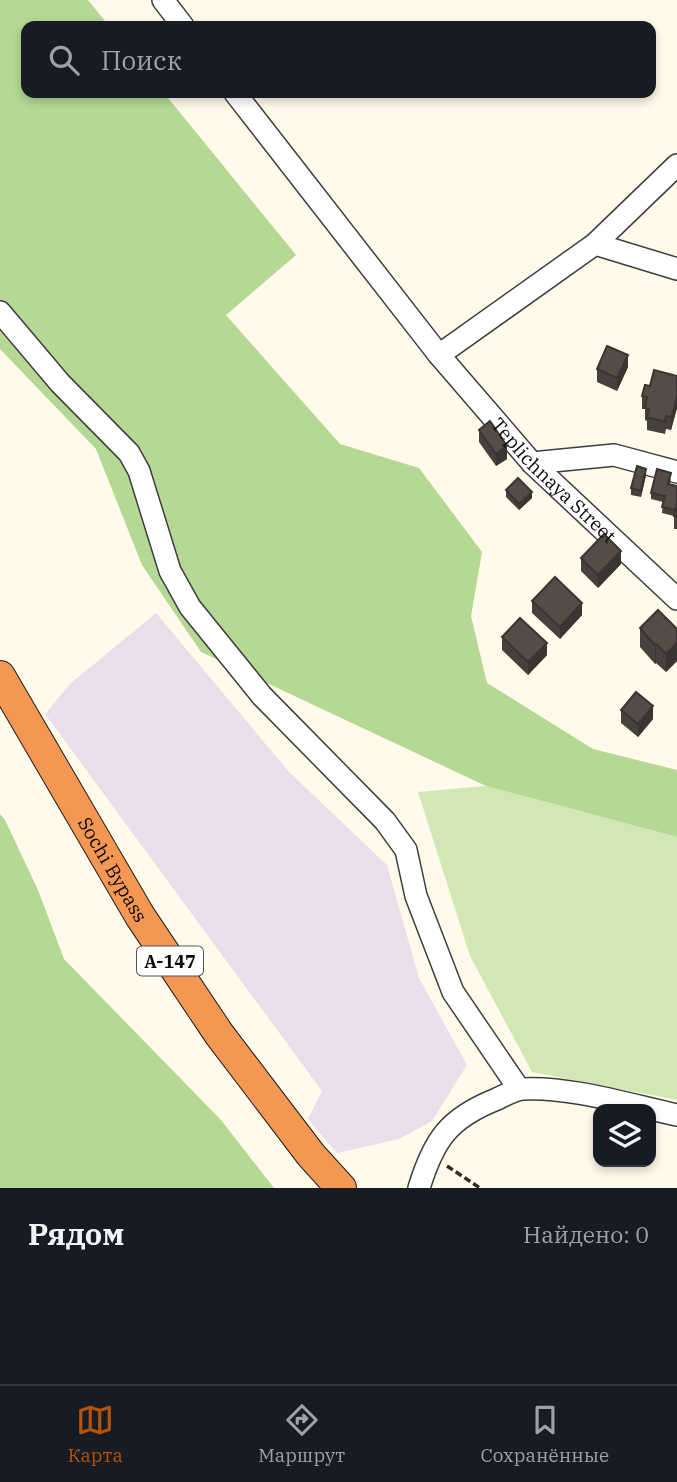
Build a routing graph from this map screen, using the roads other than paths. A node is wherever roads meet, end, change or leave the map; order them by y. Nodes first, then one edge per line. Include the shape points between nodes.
1 (163, 0) edge
2 (179, 21) edge
3 (239, 98) edge
4 (677, 165) edge
5 (595, 244) junction
6 (677, 269) edge
7 (0, 312) edge
8 (439, 355) junction
9 (532, 463) junction
10 (677, 472) edge
11 (677, 599) edge
12 (0, 676) edge
13 (519, 1089) junction
14 (677, 1115) edge
15 (341, 1188) edge
16 (419, 1188) edge

1 - 2 street
3 - 8 street, Teplichnaya Street
4 - 5 street
5 - 6 street
5 - 8 street
7 - 13 street via 60,383 129,453 139,471 170,571 190,607 262,696 385,821 406,850 416,896 453,992
8 - 9 street, Teplichnaya Street
9 - 10 street via 614,455
9 - 11 street, Teplichnaya Street
12 - 15 highway, Sochi Bypass / А-147 via 140,916 219,1034
13 - 14 street via 565,1092
13 - 16 street via 461,1116 439,1138

